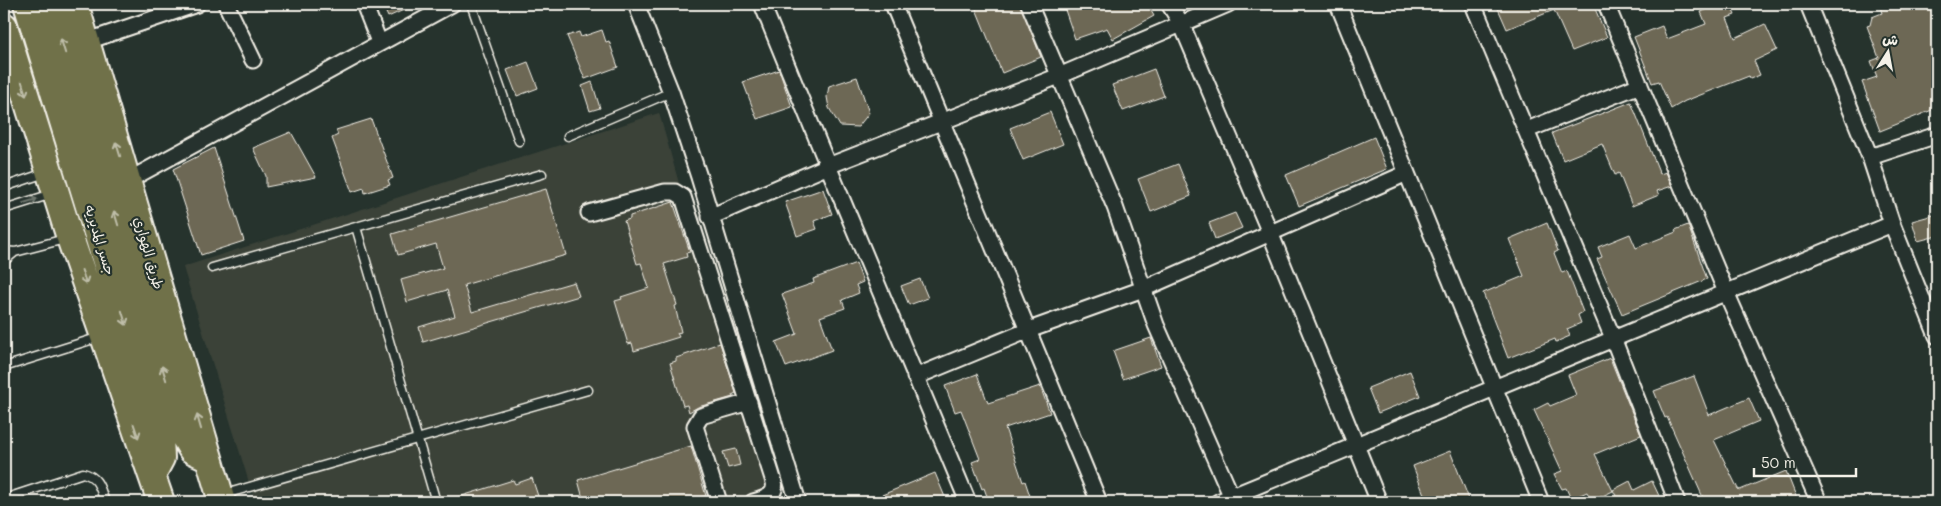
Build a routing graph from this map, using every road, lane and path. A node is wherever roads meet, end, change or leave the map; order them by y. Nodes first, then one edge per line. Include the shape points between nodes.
1 (27, 4) edge
2 (50, 4) edge
3 (75, 4) edge
4 (197, 4) edge
5 (226, 4) edge
6 (364, 4) edge
7 (452, 4) edge
8 (470, 4) edge
9 (636, 4) edge
10 (762, 4) edge
11 (893, 4) edge
12 (1029, 4) edge
13 (1169, 4) edge
14 (1228, 4) edge
15 (1338, 4) edge
16 (1473, 4) edge
17 (1606, 4) edge
18 (1808, 4) edge
19 (1181, 23) junction
20 (4, 26) edge
21 (85, 42) junction
22 (379, 42) junction
23 (253, 60) dead end
24 (1059, 76) junction
25 (1640, 85) junction
26 (671, 92) junction
27 (941, 121) junction
28 (1526, 130) junction
29 (1937, 135) edge
30 (568, 136) dead end
31 (519, 141) dead end
32 (1870, 157) junction
33 (828, 166) junction
34 (1407, 173) junction
35 (542, 174) dead end
36 (127, 181) junction
37 (53, 182) junction
38 (4, 187) edge
39 (4, 209) edge
40 (589, 213) dead end
41 (710, 217) junction
42 (1892, 224) junction
43 (356, 227) junction
44 (1270, 235) junction
45 (70, 238) junction
46 (4, 251) edge
47 (15, 252) junction
48 (4, 261) edge
49 (212, 268) dead end
50 (1143, 289) junction
51 (1726, 292) junction
52 (1029, 330) junction
53 (104, 336) junction
54 (1937, 336) edge
55 (1613, 338) junction
56 (4, 367) edge
57 (915, 377) junction
58 (1494, 387) junction
59 (588, 390) dead end
60 (749, 402) junction
61 (417, 439) junction
62 (1357, 446) junction
63 (209, 458) junction
64 (152, 475) junction
65 (221, 499) edge
66 (1228, 500) edge
67 (5, 502) edge
68 (105, 502) edge
69 (161, 502) edge
70 (436, 502) edge
71 (719, 502) edge
72 (753, 502) edge
73 (798, 502) edge
74 (968, 502) edge
75 (1099, 502) edge
76 (1378, 502) edge
77 (1541, 502) edge
78 (1677, 502) edge
79 (1819, 502) edge

1 -> 64 highway, جسر المديريه via 160,438 161,458
63 -> 2 highway, جسر المديريه via 192,450 183,434
3 - 21 highway, طريق الهواري
4 - 21 street
5 - 23 street
6 - 22 street
7 - 22 street
8 - 31 lane
9 - 26 street
10 - 33 street
11 - 27 street
12 - 24 street
13 - 19 street
14 - 19 street
15 - 34 street
16 - 28 street
17 - 25 street
18 - 32 street
19 - 24 street
19 - 44 street
20 -> 37 highway
36 -> 21 highway, طريق الهواري
22 - 36 street
24 - 27 street
24 - 50 street via 1115,208
25 - 28 street
25 - 51 street
26 - 30 lane
26 - 41 street
27 - 33 street
27 - 52 street
28 - 55 street
29 - 32 street
32 - 42 street
33 - 41 street
33 - 57 street
34 - 44 street
34 - 58 street
35 - 43 lane
63 -> 36 highway, طريق الهواري
37 - 38 lane
39 -> 37 lane
37 - 45 highway
40 - 60 street via 665,192 675,192 683,197
41 - 73 street
42 - 51 street
42 - 54 street
43 - 49 lane
43 - 61 lane
44 - 50 street
44 - 62 street
45 - 47 lane
45 -> 53 highway
46 - 47 lane
47 - 48 lane
50 - 52 street
50 - 66 street
51 - 55 street
51 - 79 street
52 - 57 street
52 - 75 street
53 - 56 lane
53 -> 64 highway
55 - 58 street
55 - 78 street
57 - 74 street
58 - 62 street
58 - 77 street
59 - 61 lane
60 - 71 street via 701,416 696,422
60 - 72 street via 775,486 770,496
61 - 65 lane
61 - 70 lane
62 - 66 street
62 - 76 street
63 - 65 highway, طريق الهواري
64 - 69 highway
67 - 68 lane via 13,496 83,472 95,478

